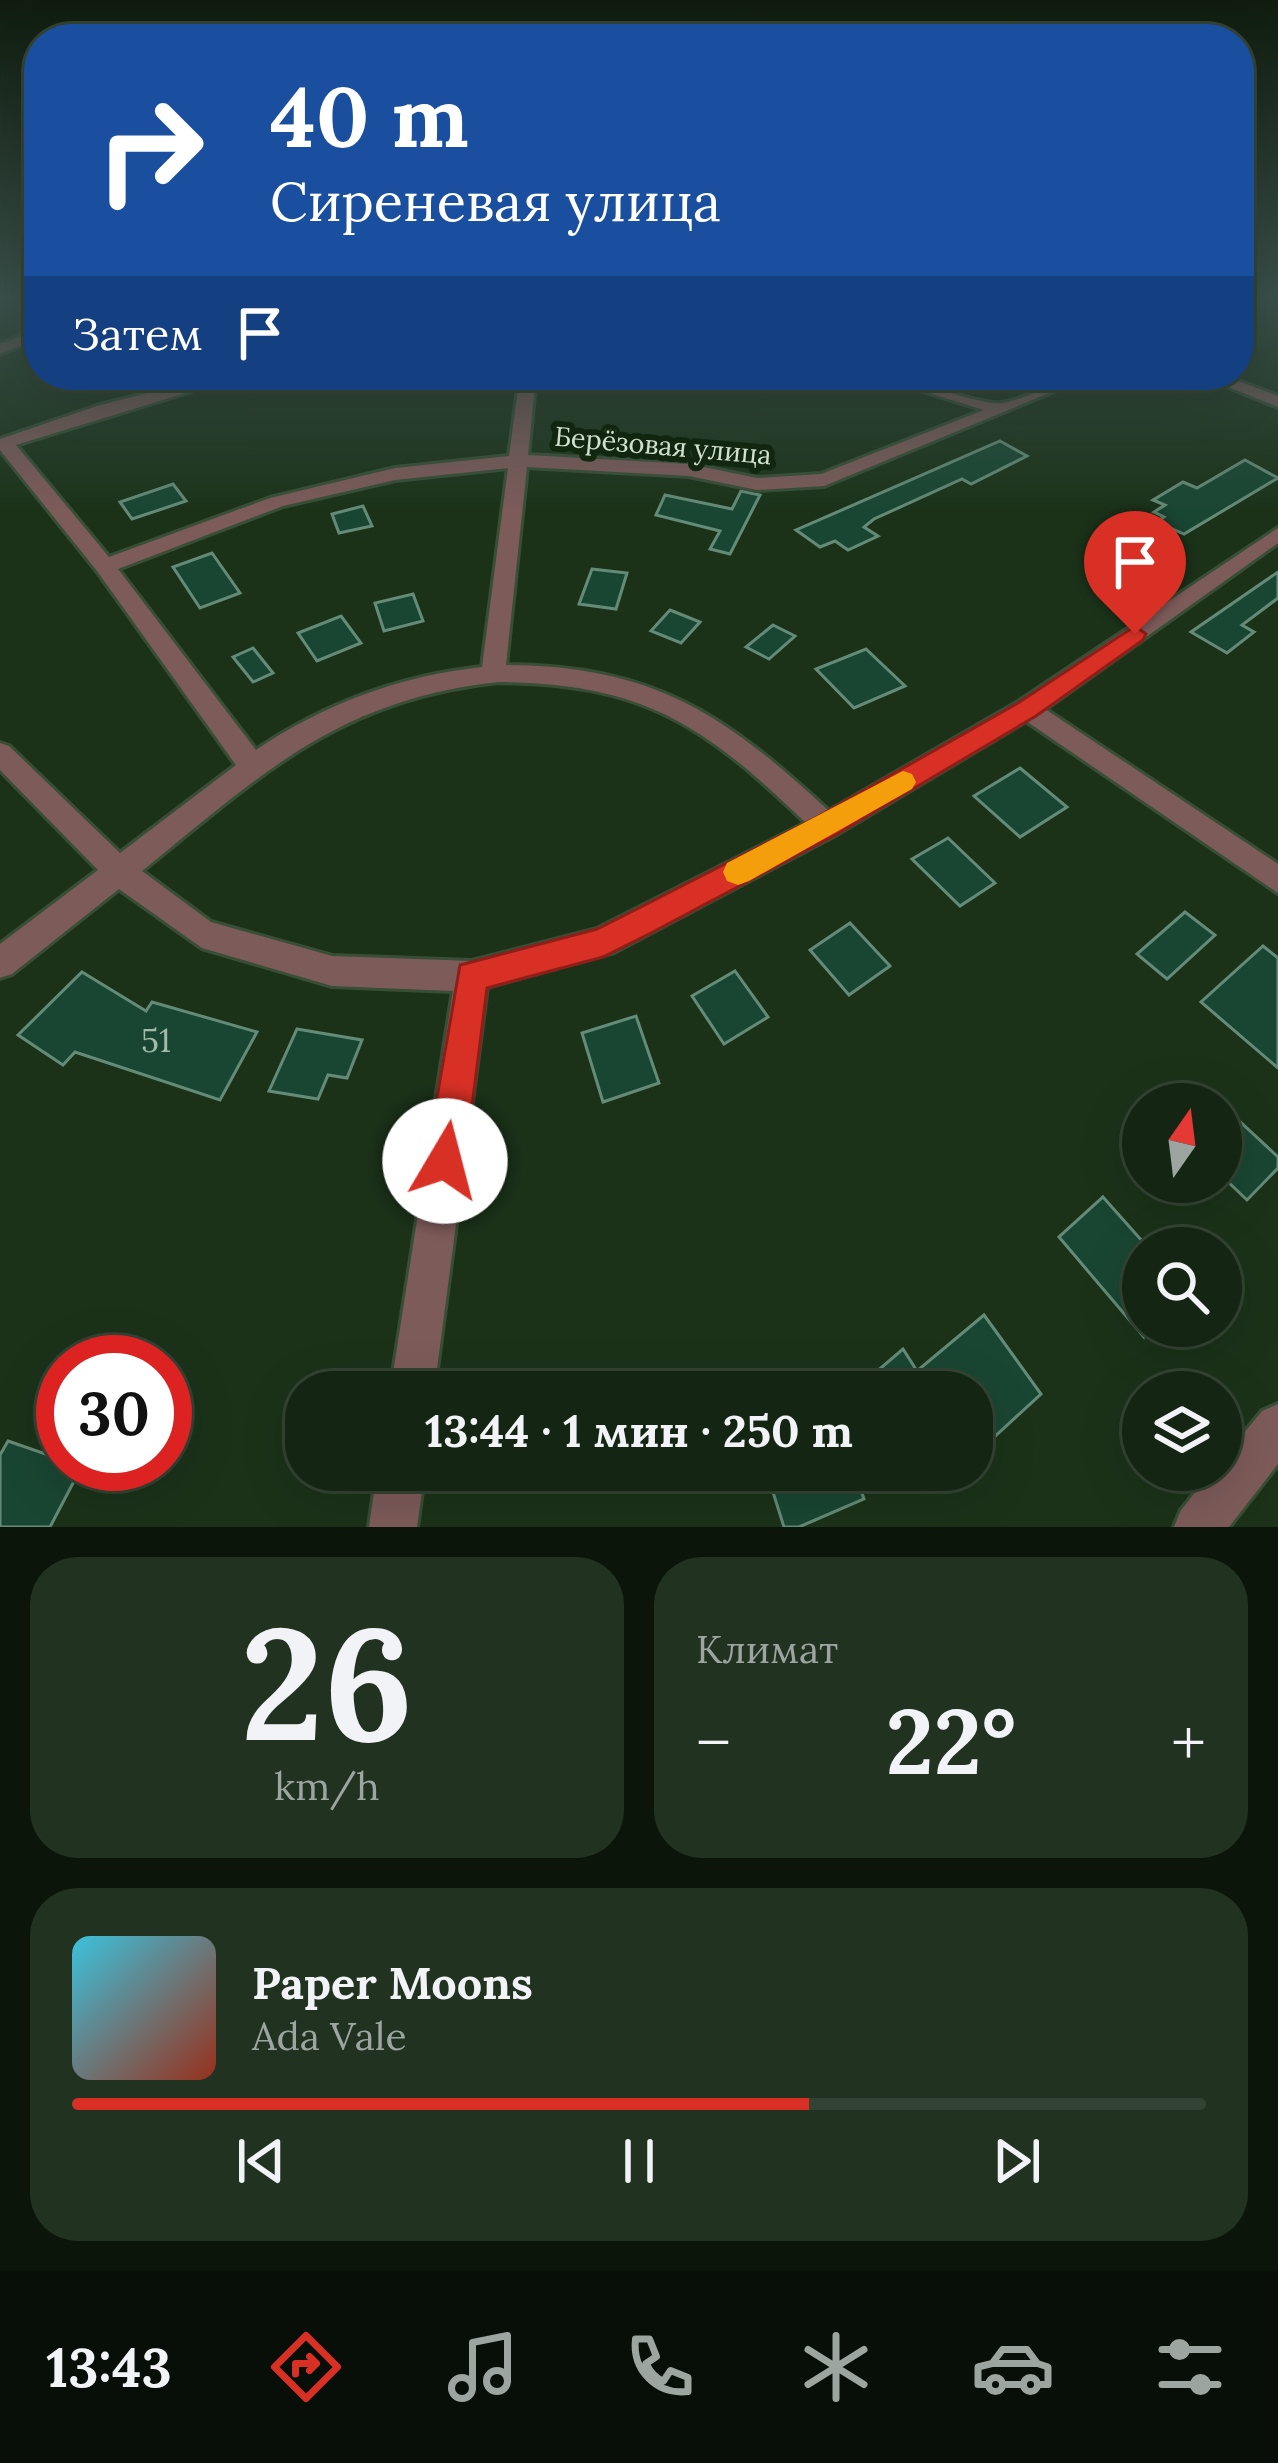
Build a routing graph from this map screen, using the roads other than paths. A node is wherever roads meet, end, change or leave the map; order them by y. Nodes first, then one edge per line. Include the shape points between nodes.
1 (179, 390) edge
2 (526, 390) edge
3 (933, 390) edge
4 (1047, 390) edge
5 (1246, 390) edge
6 (1278, 402) edge
7 (1001, 409) junction
8 (3, 444) edge
9 (518, 461) junction
10 (1278, 534) edge
11 (105, 566) junction
12 (493, 674) junction
13 (1027, 709) junction
14 (0, 753) edge
15 (253, 767) junction
16 (827, 826) junction
17 (118, 871) junction
18 (1278, 880) edge
19 (0, 963) edge
20 (472, 976) junction
21 (415, 1371) edge
22 (1278, 1427) edge
23 (398, 1491) edge
24 (393, 1527) edge
25 (1198, 1527) edge

1 - 8 street
2 - 9 street
3 - 7 street
4 - 7 street, Берёзовая улица
5 - 6 street
7 - 9 street, Берёзовая улица via 824,480 757,484 668,468
8 - 11 street
9 - 11 street, Берёзовая улица via 395,474 277,502
9 - 12 street
10 - 13 street
11 - 15 street
12 - 15 street via 390,694 315,726
12 - 16 street via 622,686 686,712 746,752
13 - 16 street
13 - 18 street
14 - 17 street
15 - 17 street
16 - 20 street via 603,942
17 - 19 street
17 - 20 street via 202,934 332,971
20 - 21 street
22 - 25 street
23 - 24 street

